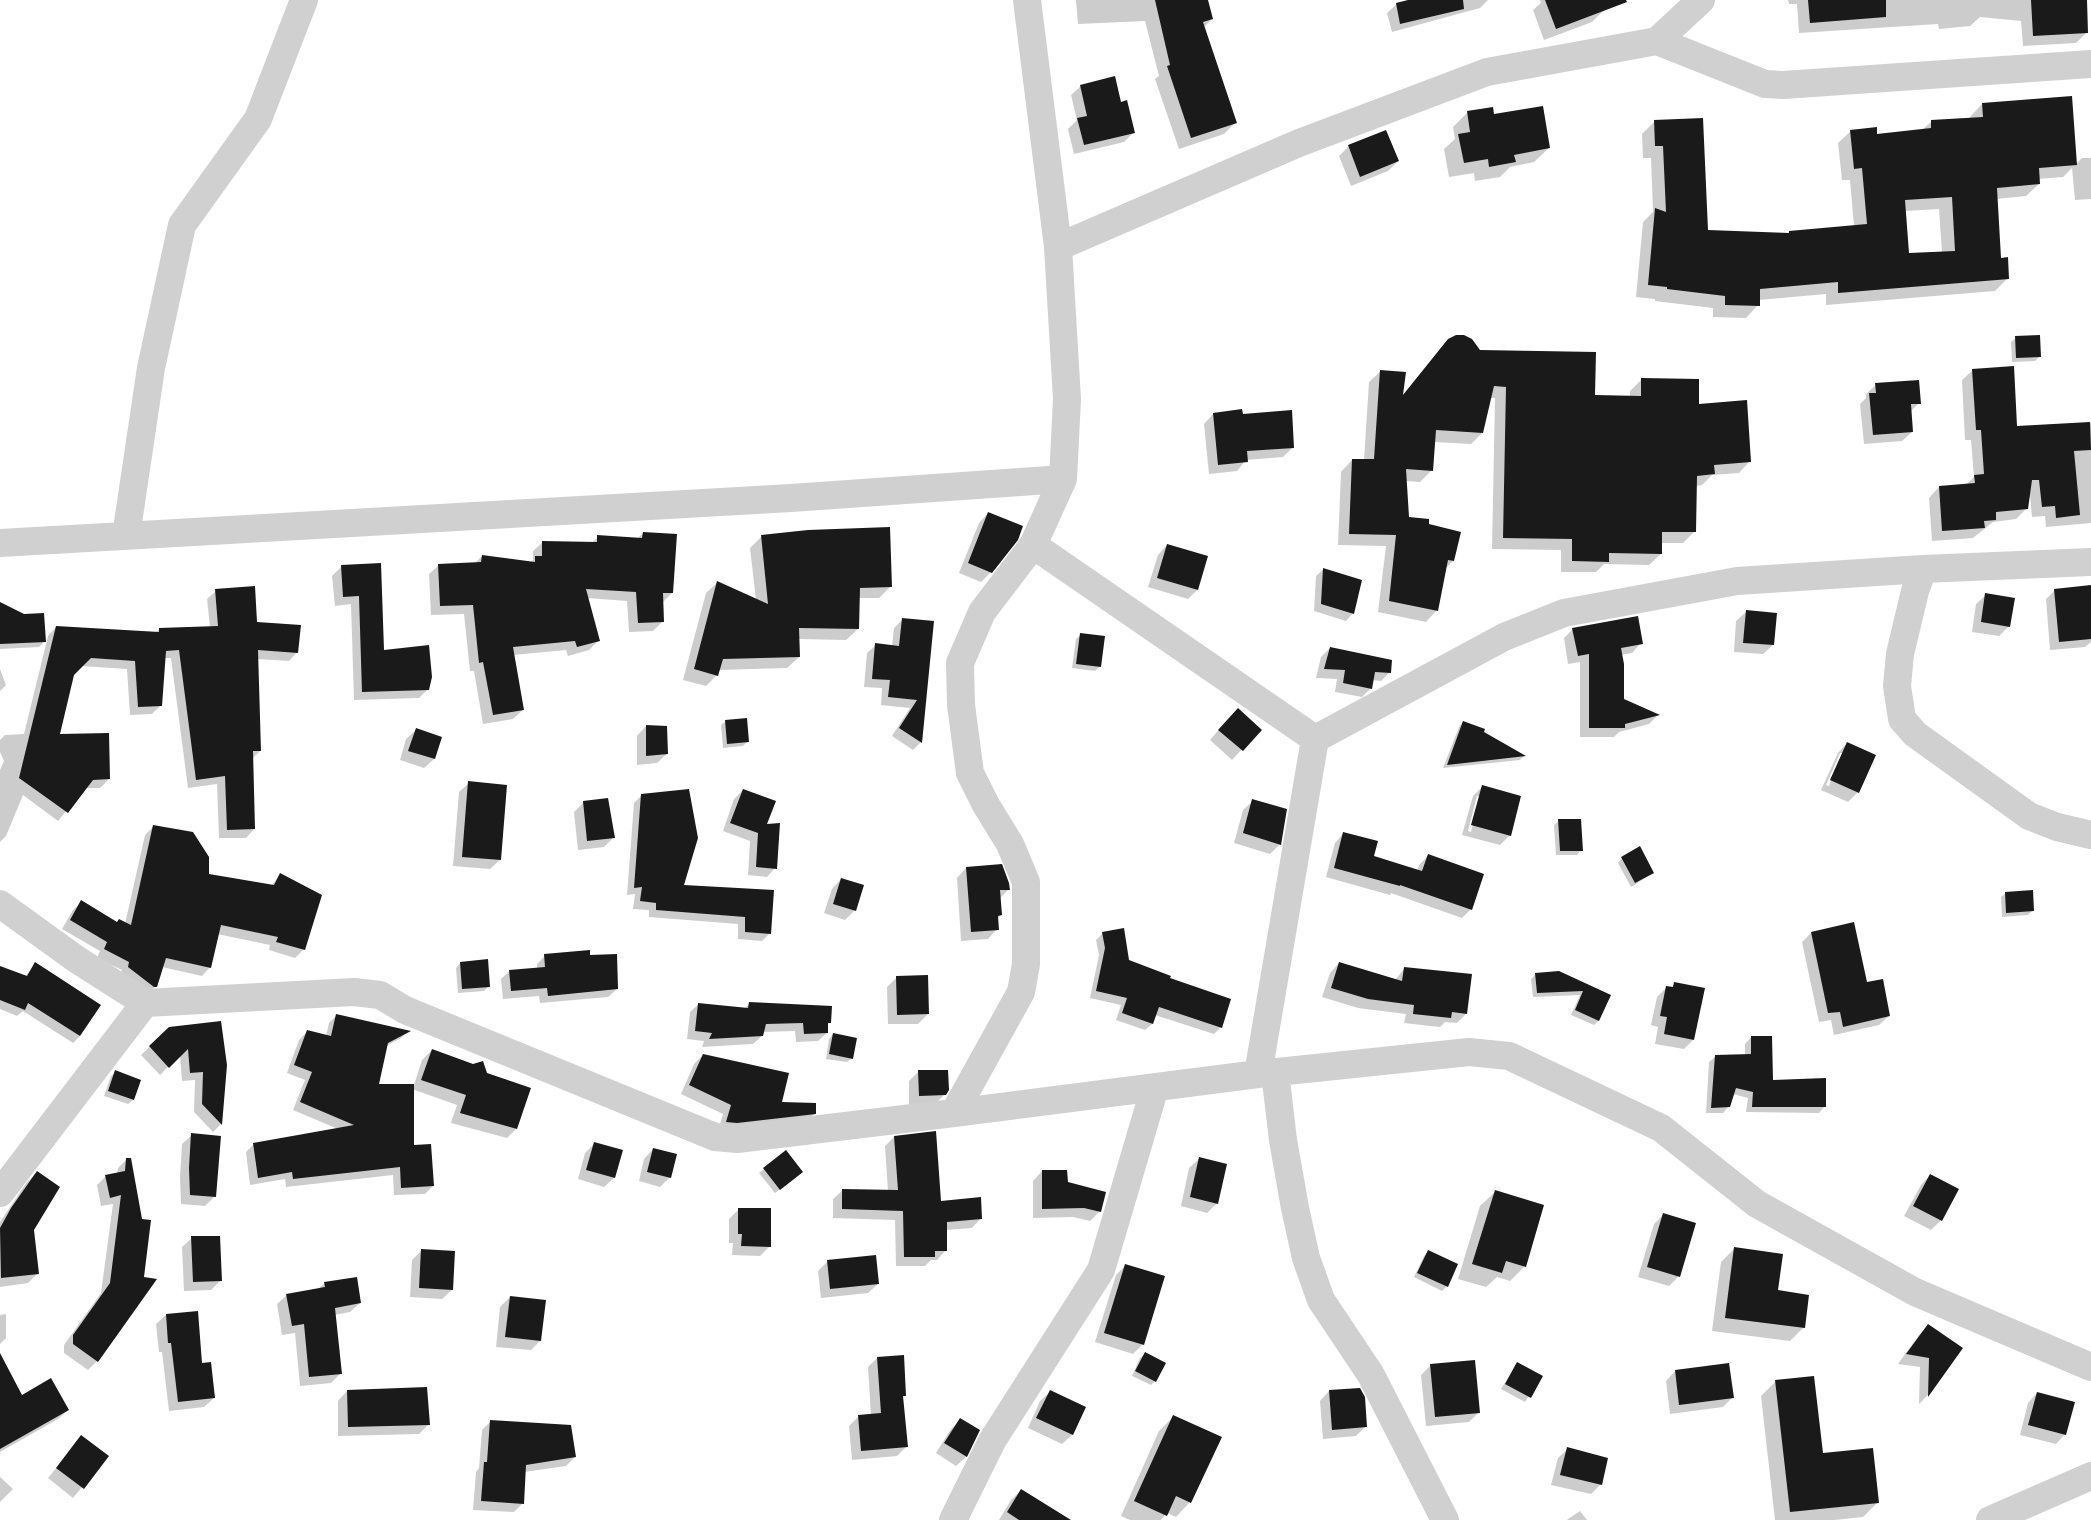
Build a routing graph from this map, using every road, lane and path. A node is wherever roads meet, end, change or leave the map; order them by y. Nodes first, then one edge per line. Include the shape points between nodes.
1 (304, 0) edge
2 (1027, 0) edge
3 (1701, 0) edge
4 (1657, 41) junction
5 (2091, 64) edge
6 (1058, 247) junction
7 (1063, 479) junction
8 (126, 536) junction
9 (0, 543) edge
10 (1033, 545) junction
11 (2091, 562) edge
12 (1923, 569) junction
13 (1315, 739) junction
14 (2091, 835) edge
15 (0, 904) edge
16 (145, 1003) junction
17 (1267, 1073) junction
18 (1155, 1087) junction
19 (954, 1114) junction
20 (0, 1193) edge
21 (2091, 1367) edge
22 (2091, 1476) edge
23 (954, 1520) edge
24 (1445, 1520) edge
25 (1990, 1520) edge

1 - 8 street via 258,120 182,225 152,368
2 - 6 street
3 - 4 street
4 - 5 street via 1765,84 1783,85
4 - 6 street via 1487,72 1299,143
6 - 7 street via 1067,399
7 - 8 street
7 - 10 street
8 - 9 street
10 - 13 street
10 - 19 street via 982,612 960,663 961,705 970,773 1010,844 1026,882 1026,964 1021,992
11 - 12 street
12 - 13 street via 1737,581 1564,613 1504,637
12 - 14 street via 1900,654 1897,686 1902,719 1915,734 2029,816 2056,827
13 - 17 street
15 - 16 street via 76,959
16 - 19 street via 354,992 380,995 405,1010 715,1137 737,1139
16 - 20 street
17 - 18 street
17 - 21 street via 1468,1052 1509,1056 1661,1128 1757,1204 1915,1292
17 - 24 street via 1306,1258 1321,1300 1371,1375
18 - 19 street
18 - 23 street via 1101,1270 992,1441
22 - 25 street

